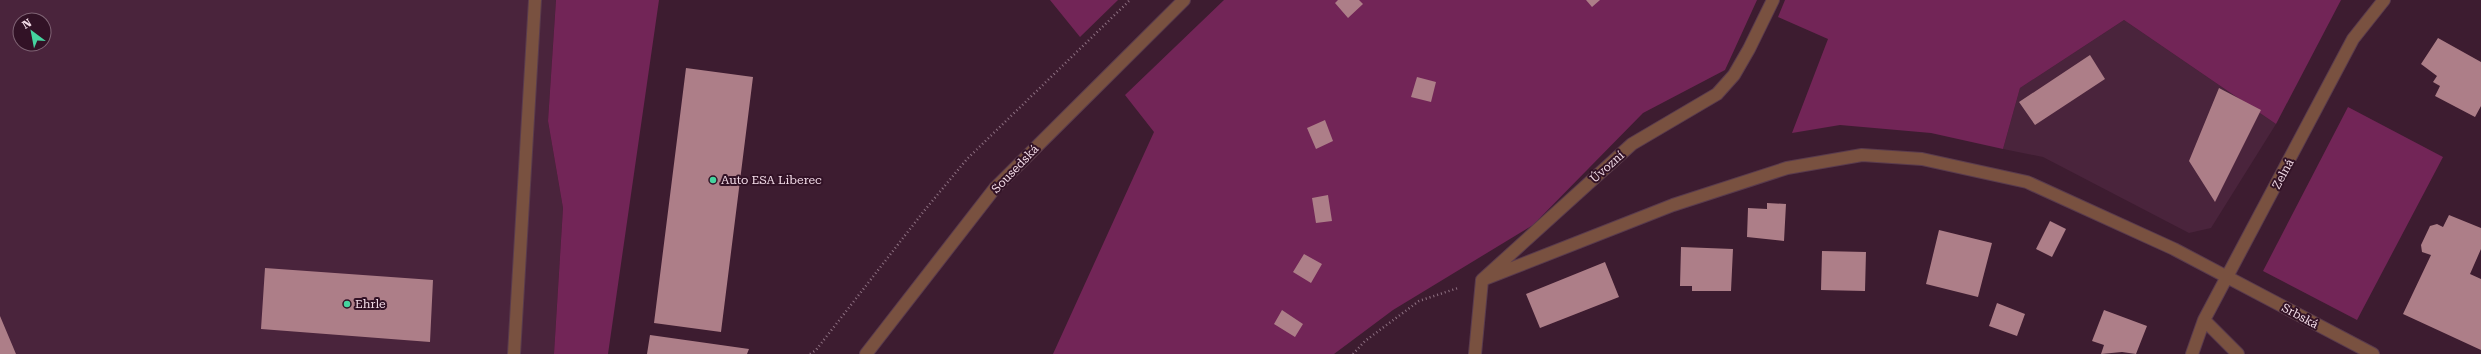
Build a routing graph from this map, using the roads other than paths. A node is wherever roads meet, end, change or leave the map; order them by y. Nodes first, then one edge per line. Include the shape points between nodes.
1 (535, 0) edge
2 (1184, 0) edge
3 (1773, 0) edge
4 (2384, 0) edge
5 (2228, 278) junction
6 (1482, 280) junction
7 (2204, 320) junction
8 (514, 354) edge
9 (866, 354) edge
10 (1475, 354) edge
11 (2192, 354) edge
12 (2238, 354) edge
13 (2373, 354) edge

1 - 8 street
2 - 9 street, Sousedská via 995,188
3 - 6 street, Úvozní via 1750,49 1734,75 1717,94 1632,144
4 - 5 street, Zelná via 2353,39
5 - 6 street, Srbská via 2174,249 2027,182 1922,159 1862,155 1787,168 1673,205
5 - 7 street, Zelná
5 - 13 street, Srbská
6 - 10 street
7 - 11 street, Zelná
7 - 12 street

